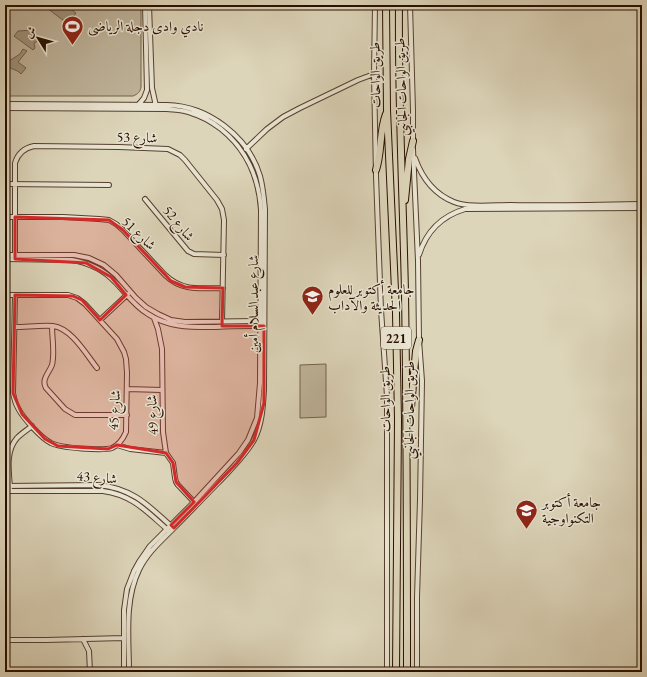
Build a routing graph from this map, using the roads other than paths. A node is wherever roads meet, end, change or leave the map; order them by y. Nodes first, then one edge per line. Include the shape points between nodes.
1 (145, 5) edge
2 (150, 5) edge
3 (375, 5) edge
4 (386, 5) edge
5 (399, 5) edge
6 (410, 5) edge
7 (149, 72) junction
8 (374, 74) junction
9 (5, 104) edge
10 (132, 104) junction
11 (138, 104) junction
12 (156, 107) junction
13 (5, 108) edge
14 (132, 109) junction
15 (387, 110) junction
16 (413, 141) junction
17 (246, 149) junction
18 (413, 154) junction
19 (376, 170) junction
20 (5, 184) edge
21 (15, 184) junction
22 (109, 186) dead end
23 (145, 199) dead end
24 (642, 204) edge
25 (635, 206) junction
26 (642, 208) edge
27 (403, 209) junction
28 (263, 210) junction
29 (5, 217) edge
30 (15, 217) junction
31 (5, 254) edge
32 (224, 255) junction
33 (15, 257) junction
34 (5, 259) edge
35 (418, 261) junction
36 (223, 288) junction
37 (130, 292) junction
38 (5, 295) edge
39 (15, 295) junction
40 (126, 295) junction
41 (154, 318) junction
42 (100, 320) junction
43 (262, 321) junction
44 (222, 322) junction
45 (211, 324) junction
46 (52, 326) junction
47 (262, 326) junction
48 (15, 327) junction
49 (419, 340) junction
50 (97, 368) dead end
51 (127, 389) junction
52 (162, 390) junction
53 (127, 415) junction
54 (407, 418) junction
55 (32, 426) junction
56 (117, 445) junction
57 (166, 453) junction
58 (7, 488) edge
59 (194, 502) junction
60 (172, 527) junction
61 (169, 531) junction
62 (407, 632) junction
63 (397, 633) junction
64 (124, 638) junction
65 (5, 640) edge
66 (84, 640) junction
67 (397, 647) junction
68 (407, 649) junction
69 (90, 672) edge
70 (124, 672) edge
71 (129, 672) edge
72 (387, 672) edge
73 (396, 672) edge
74 (406, 672) edge
75 (417, 672) edge

1 - 7 street
2 - 7 street
3 - 8 street
4 - 15 highway, طريق الواحات / 221
5 - 27 highway, طريق الواحات / 221
6 - 16 street, طريق الواحات الجانبي
7 - 11 street via 146,94
7 - 12 street
8 - 17 street via 283,117
8 - 19 street
9 - 10 street, شارع عبد السلام أمين
10 - 11 street, شارع عبد السلام أمين
10 - 14 street
11 - 12 street, شارع عبد السلام أمين
12 - 14 street, شارع عبد السلام أمين
12 - 17 street, شارع عبد السلام أمين via 176,105 201,112 228,129
12 - 28 street, شارع عبد السلام أمين via 199,116 231,138 253,170
13 - 14 street, شارع عبد السلام أمين
15 - 19 highway via 382,125 380,156
15 - 63 highway, طريق الواحات / 221 via 398,420
16 - 18 street, طريق الواحات الجانبي
16 - 27 highway
17 - 28 street, شارع عبد السلام أمين via 260,175
18 - 25 street via 423,176 433,188 445,198 465,205
18 - 35 street, طريق الواحات الجانبي
19 - 72 street via 387,396
20 - 21 street
21 - 22 street
21 - 30 street, شارع 53
21 - 32 street, شارع 53 via 15,163 22,151 34,146 168,149 185,160 220,204 224,220
23 - 32 street, شارع 52 via 188,251 198,255
24 - 25 street
25 - 26 street
25 - 35 street via 465,209 444,219 432,230 423,245
27 - 54 highway, طريق الواحات / 221
28 - 43 street, شارع عبد السلام أمين
29 - 30 street, شارع 51
30 - 33 street, شارع 53
30 - 36 street, شارع 51 via 108,220 123,230 171,281 185,287
31 - 33 street
32 - 36 street, شارع 53
33 - 34 street
33 - 37 street via 74,255 89,258 110,270
33 - 40 street via 86,263 110,277
35 - 49 street, طريق الواحات الجانبي
36 - 44 street, شارع 53
37 - 40 street
37 - 45 street via 146,307 164,317
38 - 39 street, شارع 45
39 - 42 street, شارع 45 via 73,296 82,300
39 - 48 street, شارع 45
40 - 41 street
40 - 42 street
41 - 45 street via 180,326
41 - 52 street, شارع 49 via 162,349
42 - 51 street, شارع 45 via 124,352
43 - 44 street
43 - 47 street, شارع عبد السلام أمين
44 - 45 street
45 - 47 street
46 - 48 street
46 - 50 street via 59,327 69,334
46 - 53 street via 52,363 44,381 46,388 75,415
47 - 59 street, شارع عبد السلام أمين via 260,394 255,426 239,453
47 - 60 street, شارع عبد السلام أمين via 264,403 254,440 244,456
48 - 55 street, شارع 45 via 13,393 18,407
49 - 54 highway via 411,407
49 - 75 street, طريق الواحات الجانبي via 422,381
51 - 52 street
51 - 53 street, شارع 45
52 - 57 street, شارع 49
53 - 56 street, شارع 45 via 126,432
54 - 62 highway, طريق الواحات / 221
55 - 56 street, شارع 45 via 45,439 58,446 108,449
55 - 58 street via 18,437 11,448
56 - 57 street
57 - 59 street, شارع 49 via 173,463 176,482
58 - 60 street, شارع 43 via 89,485 110,487 137,497
58 - 61 street, شارع 43 via 103,491 116,494 135,502
59 - 60 street, شارع عبد السلام أمين
60 - 61 street, شارع عبد السلام أمين
61 - 64 street, شارع عبد السلام أمين via 150,546 138,562 130,580 125,599
61 - 71 street, شارع عبد السلام أمين via 144,561 132,589
62 - 63 highway
62 - 68 highway, طريق الواحات / 221
63 - 67 highway, طريق الواحات / 221
64 - 66 street
64 - 70 street, شارع عبد السلام أمين
65 - 66 street
66 - 69 street via 89,651
67 - 68 highway via 402,645
67 - 73 highway, طريق الواحات / 221
68 - 74 highway, طريق الواحات / 221

